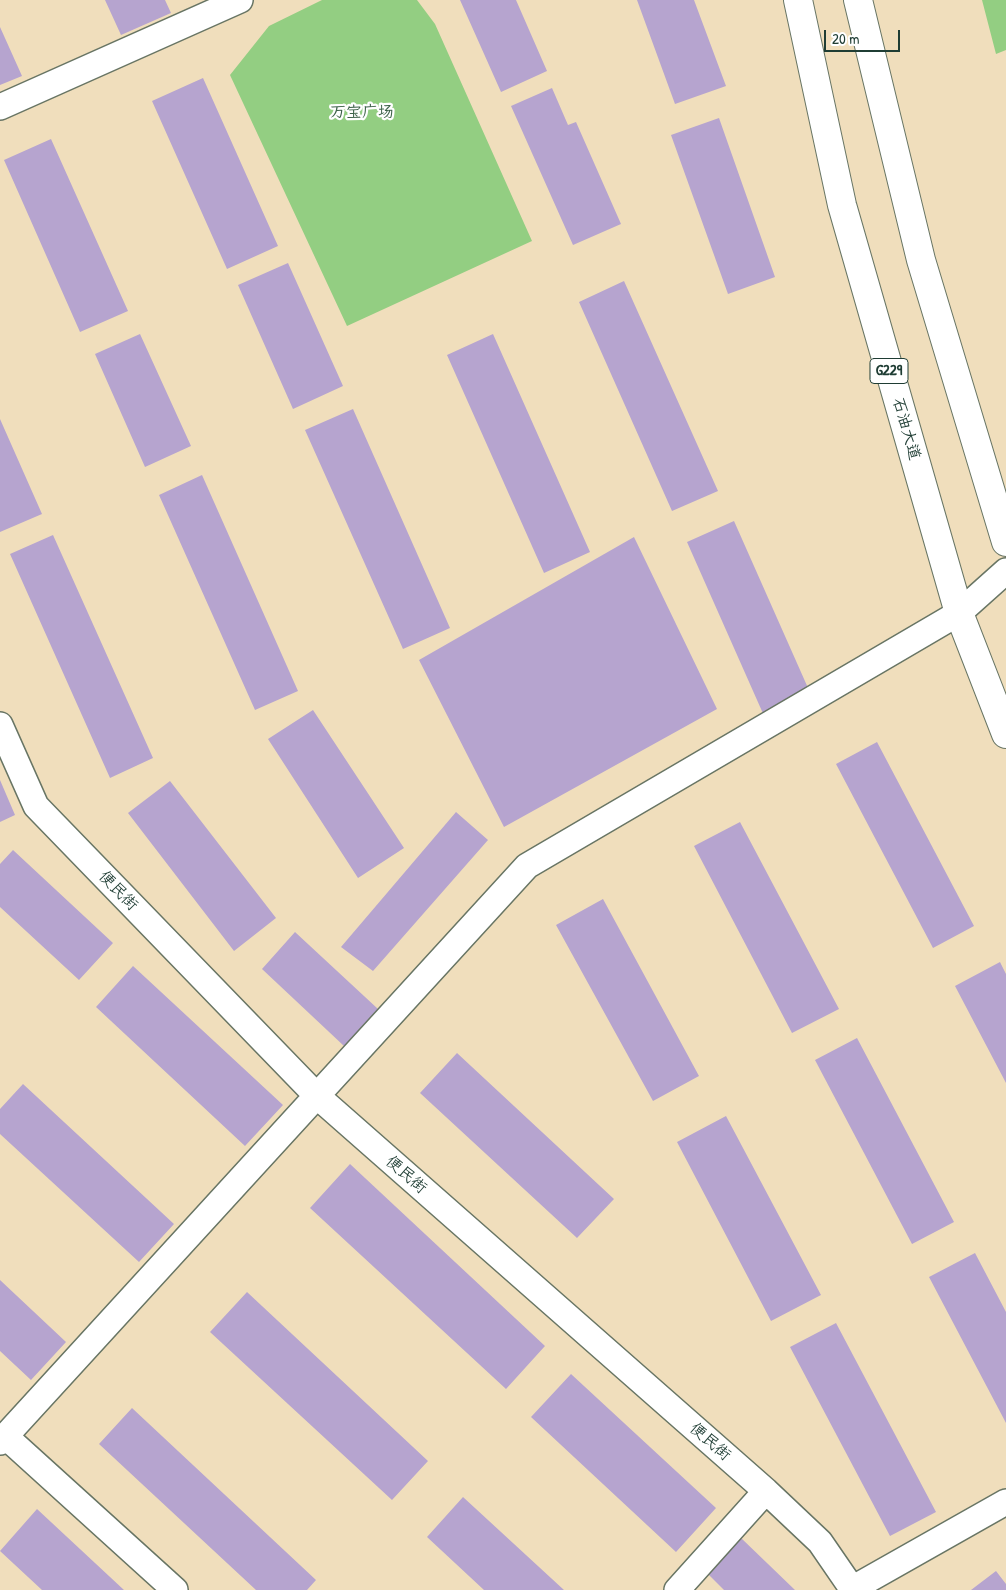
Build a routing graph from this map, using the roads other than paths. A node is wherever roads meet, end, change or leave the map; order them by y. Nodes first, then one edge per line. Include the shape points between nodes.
1 (240, 0) edge
2 (798, 0) edge
3 (858, 0) edge
4 (0, 106) edge
5 (1006, 542) edge
6 (1006, 571) edge
7 (958, 613) junction
8 (0, 725) edge
9 (1006, 734) edge
10 (317, 1096) junction
11 (3, 1439) edge
12 (766, 1491) junction
13 (1006, 1502) edge
14 (853, 1589) edge
15 (175, 1590) edge
16 (677, 1590) edge

1 - 4 street
2 - 7 highway, 石油大道 / G229 via 842,206
3 - 5 highway via 921,260
6 - 7 street
7 - 9 highway, 石油大道 / G229
7 - 10 street via 527,866
8 - 10 street, 便民街 via 36,806
10 - 11 street
10 - 12 street, 便民街
11 - 15 street
12 - 14 street, 便民街 via 820,1542
12 - 16 street
13 - 14 street

